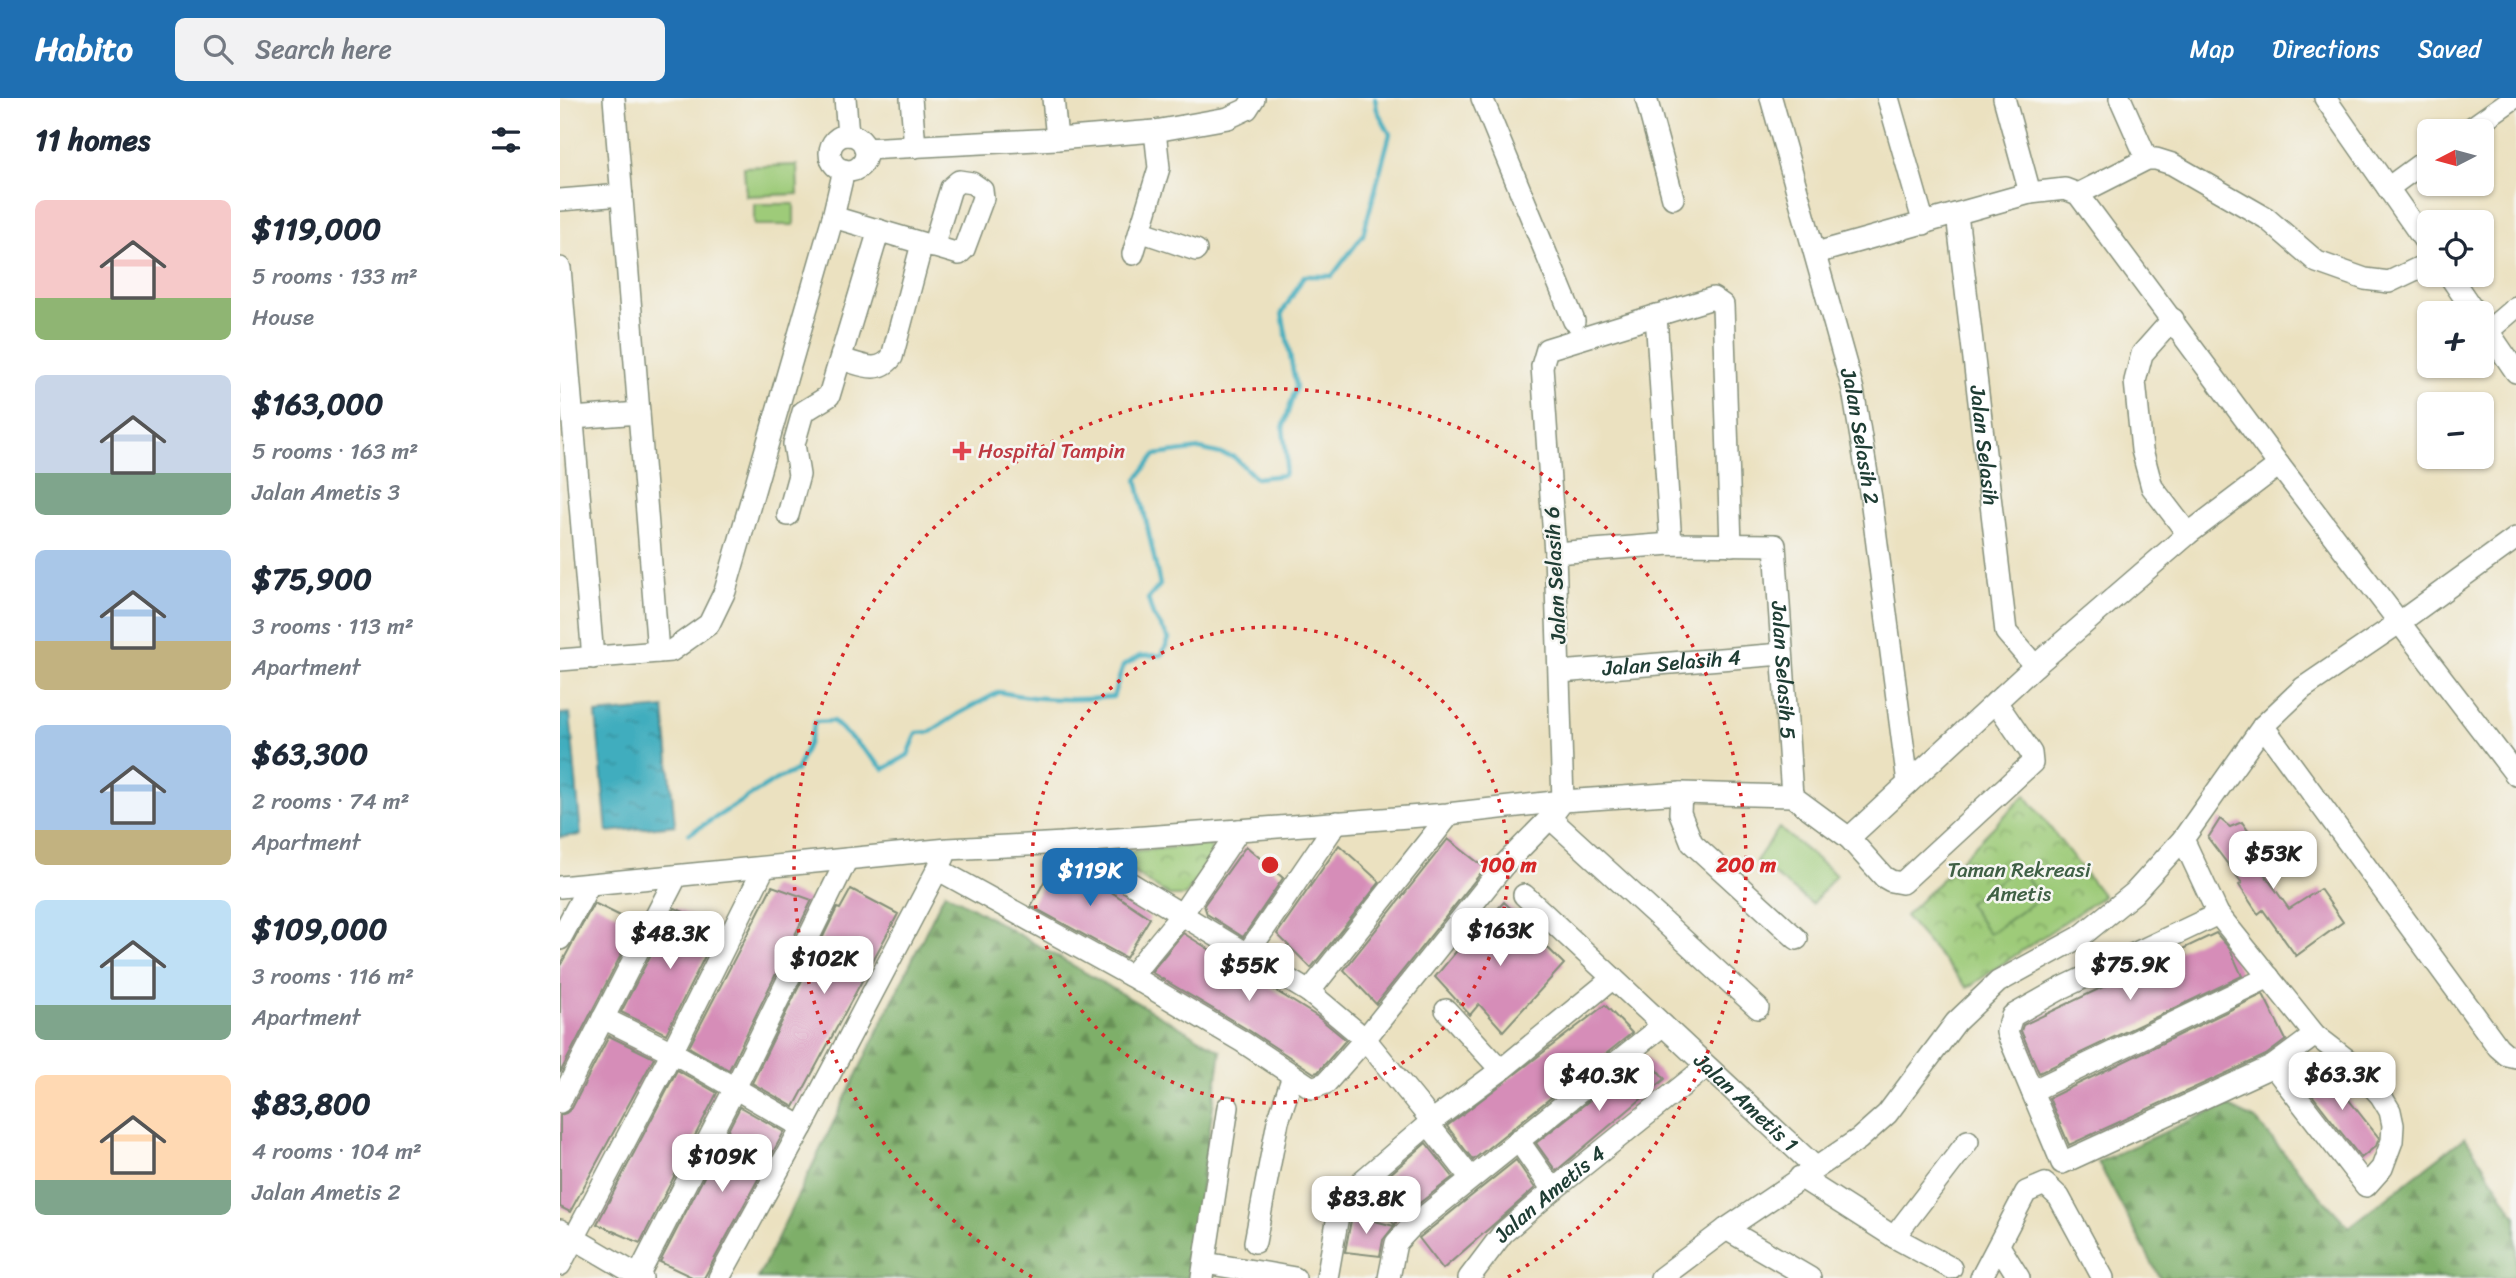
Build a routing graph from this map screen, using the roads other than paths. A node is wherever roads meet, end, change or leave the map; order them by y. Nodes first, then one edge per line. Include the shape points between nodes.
1 (614, 98) edge
2 (845, 98) edge
3 (911, 98) edge
4 (1053, 98) edge
5 (1254, 98) edge
6 (1482, 98) edge
7 (1646, 98) edge
8 (1771, 98) edge
9 (1888, 98) edge
10 (2004, 98) edge
11 (2120, 98) edge
12 (2325, 98) edge
13 (2514, 98) edge
14 (2484, 119) edge
15 (1155, 131) junction
16 (848, 135) junction
17 (1057, 139) junction
18 (915, 147) junction
19 (865, 149) junction
20 (2147, 159) junction
21 (2417, 166) edge
22 (844, 170) junction
23 (2388, 187) junction
24 (2030, 193) junction
25 (2078, 194) junction
26 (622, 195) junction
27 (1673, 198) dead end
28 (560, 200) edge
29 (1957, 214) junction
30 (833, 217) junction
31 (1924, 223) junction
32 (2417, 229) edge
33 (879, 230) junction
34 (1140, 231) junction
35 (1196, 250) dead end
36 (1816, 253) junction
37 (1133, 254) dead end
38 (560, 268) edge
39 (2417, 269) edge
40 (2516, 307) edge
41 (1656, 315) junction
42 (2494, 316) edge
43 (2173, 320) junction
44 (1574, 321) dead end
45 (562, 326) edge
46 (2494, 341) edge
47 (841, 359) junction
48 (2516, 373) edge
49 (639, 413) junction
50 (572, 418) junction
51 (2279, 465) junction
52 (569, 481) edge
53 (788, 515) dead end
54 (2188, 534) junction
55 (2516, 538) edge
56 (1671, 544) junction
57 (1731, 545) junction
58 (1555, 553) junction
59 (2400, 622) junction
60 (658, 652) junction
61 (1782, 654) junction
62 (593, 658) junction
63 (560, 660) edge
64 (2035, 666) junction
65 (1560, 672) junction
66 (1996, 702) junction
67 (2263, 726) junction
68 (2516, 775) edge
69 (1908, 783) junction
70 (1681, 793) junction
71 (1792, 796) junction
72 (1556, 809) junction
73 (1450, 814) junction
74 (1337, 822) junction
75 (1240, 830) junction
76 (1849, 838) junction
77 (2183, 839) junction
78 (1064, 843) junction
79 (948, 849) junction
80 (847, 859) junction
81 (764, 868) junction
82 (939, 870) junction
83 (677, 877) junction
84 (589, 885) junction
85 (560, 887) edge
86 (1524, 895) dead end
87 (1182, 914) junction
88 (2218, 914) junction
89 (560, 939) edge
90 (1797, 939) dead end
91 (1247, 954) junction
92 (1131, 976) junction
93 (2269, 977) junction
94 (1612, 978) junction
95 (1309, 992) junction
96 (1758, 1008) dead end
97 (1446, 1010) dead end
98 (604, 1018) junction
99 (1663, 1025) junction
100 (2315, 1035) junction
101 (1365, 1039) junction
102 (672, 1052) junction
103 (2516, 1056) edge
104 (2273, 1066) junction
105 (1706, 1068) junction
106 (1501, 1070) junction
107 (1293, 1076) junction
108 (735, 1088) junction
109 (2032, 1091) junction
110 (560, 1102) edge
111 (1228, 1107) dead end
112 (1431, 1123) junction
113 (802, 1126) junction
114 (1518, 1140) junction
115 (1968, 1140) dead end
116 (1808, 1172) junction
117 (1470, 1177) junction
118 (1553, 1190) junction
119 (1726, 1229) junction
120 (567, 1234) edge
121 (1895, 1237) junction
122 (1255, 1242) dead end
123 (1999, 1246) junction
124 (560, 1265) edge
125 (1951, 1268) dead end
126 (1203, 1270) edge
127 (1667, 1276) edge
128 (639, 1277) edge
129 (719, 1278) edge
130 (1295, 1278) edge
131 (1327, 1278) edge
132 (1389, 1278) edge
133 (1469, 1278) edge
134 (1810, 1278) edge
135 (1981, 1278) edge
136 (2019, 1278) edge
137 (2103, 1278) edge

1 - 26 street
2 - 16 street
3 - 18 street
4 - 17 street
5 - 15 street via 1247,109 1228,118
6 - 44 street
7 - 27 street
8 - 36 street, Jalan Selasih 2
9 - 31 street
10 - 24 street
11 - 20 street
12 - 23 street
13 - 14 street
15 - 17 street
15 - 34 street via 1158,169
16 - 19 street via 859,139
16 - 22 street via 833,142 830,153 834,164
17 - 18 street
18 - 19 street
19 - 22 street via 860,166
20 - 25 street
20 - 39 street via 2172,164 2266,218 2317,262 2365,279 2389,282
21 - 23 street
22 - 30 street
23 - 32 street
24 - 25 street via 2065,189
24 - 29 street
25 - 43 street
26 - 28 street
26 - 49 street
29 - 31 street
29 - 64 street, Jalan Selasih via 2006,632
30 - 33 street
30 - 60 street via 725,591 709,624 671,651
31 - 36 street
33 - 47 street
33 - 47 street via 928,245 892,357 885,366 875,368
34 - 35 street
34 - 37 street
36 - 69 street, Jalan Selasih 2 via 1853,390
38 - 45 street
40 - 42 street
41 - 56 street
41 - 57 street via 1713,298 1723,305
41 - 58 street, Jalan Selasih 6 via 1548,349 1542,366
43 - 51 street
43 - 54 street via 2142,354 2135,381 2141,450 2151,487
45 - 50 street
46 - 48 street
47 - 53 street via 829,396 803,412 793,444 799,475
49 - 50 street
49 - 60 street
50 - 52 street
51 - 54 street
51 - 59 street
52 - 62 street
54 - 64 street
55 - 59 street
56 - 57 street
56 - 58 street
57 - 61 street, Jalan Selasih 5 via 1775,545
58 - 65 street, Jalan Selasih 6
59 - 67 street via 2303,688
59 - 68 street
60 - 62 street
61 - 65 street, Jalan Selasih 4
61 - 71 street, Jalan Selasih 5
62 - 63 street
64 - 66 street
65 - 72 street, Jalan Selasih 6
66 - 69 street
66 - 76 street via 2031,753 2032,763 2026,770 1902,883 1884,877
67 - 77 street
67 - 103 street via 2498,1047
69 - 76 street
70 - 71 street
70 - 72 street
70 - 90 street via 1680,813 1692,843
71 - 76 street
72 - 73 street
72 - 96 street
72 - 101 street via 1504,865
73 - 74 street
73 - 95 street
74 - 75 street
74 - 91 street
75 - 78 street
75 - 87 street
77 - 88 street
77 - 116 street via 2134,893 2080,937 1998,982 1956,1022 1888,1114
78 - 79 street
78 - 87 street
79 - 80 street
79 - 82 street
80 - 81 street
80 - 108 street
81 - 83 street
81 - 102 street
82 - 92 street
82 - 113 street
83 - 84 street
83 - 98 street
84 - 85 street
84 - 89 street
86 - 94 street, Jalan Ametis 1
87 - 91 street
87 - 92 street
88 - 93 street
88 - 109 street via 2011,1016 2007,1031
91 - 95 street
92 - 107 street
93 - 100 street
93 - 109 street
94 - 99 street, Jalan Ametis 1
94 - 106 street
95 - 101 street
97 - 106 street
98 - 102 street
98 - 110 street
99 - 105 street, Jalan Ametis 1
99 - 114 street
100 - 104 street
100 - 104 street via 2350,1062 2390,1111 2392,1141 2382,1168 2366,1186
101 - 107 street via 1326,1083 1312,1088
101 - 112 street
102 - 108 street
102 - 120 street
104 - 109 street via 2063,1163
105 - 116 street, Jalan Ametis 1
105 - 118 street, Jalan Ametis 4
106 - 112 street
107 - 122 street via 1278,1121
108 - 113 street
108 - 128 street
111 - 126 street
112 - 117 street
112 - 131 street via 1341,1199
113 - 129 street
114 - 117 street
114 - 118 street
115 - 121 street
116 - 119 street
116 - 121 street, Jalan Ametis 1
117 - 132 street via 1396,1243
118 - 133 street, Jalan Ametis 4 via 1503,1233
119 - 127 street
119 - 134 street
120 - 124 street
120 - 128 street
121 - 125 street, Jalan Ametis 1
123 - 135 street
123 - 136 street
123 - 137 street via 2026,1192 2045,1184 2059,1197
126 - 130 street

